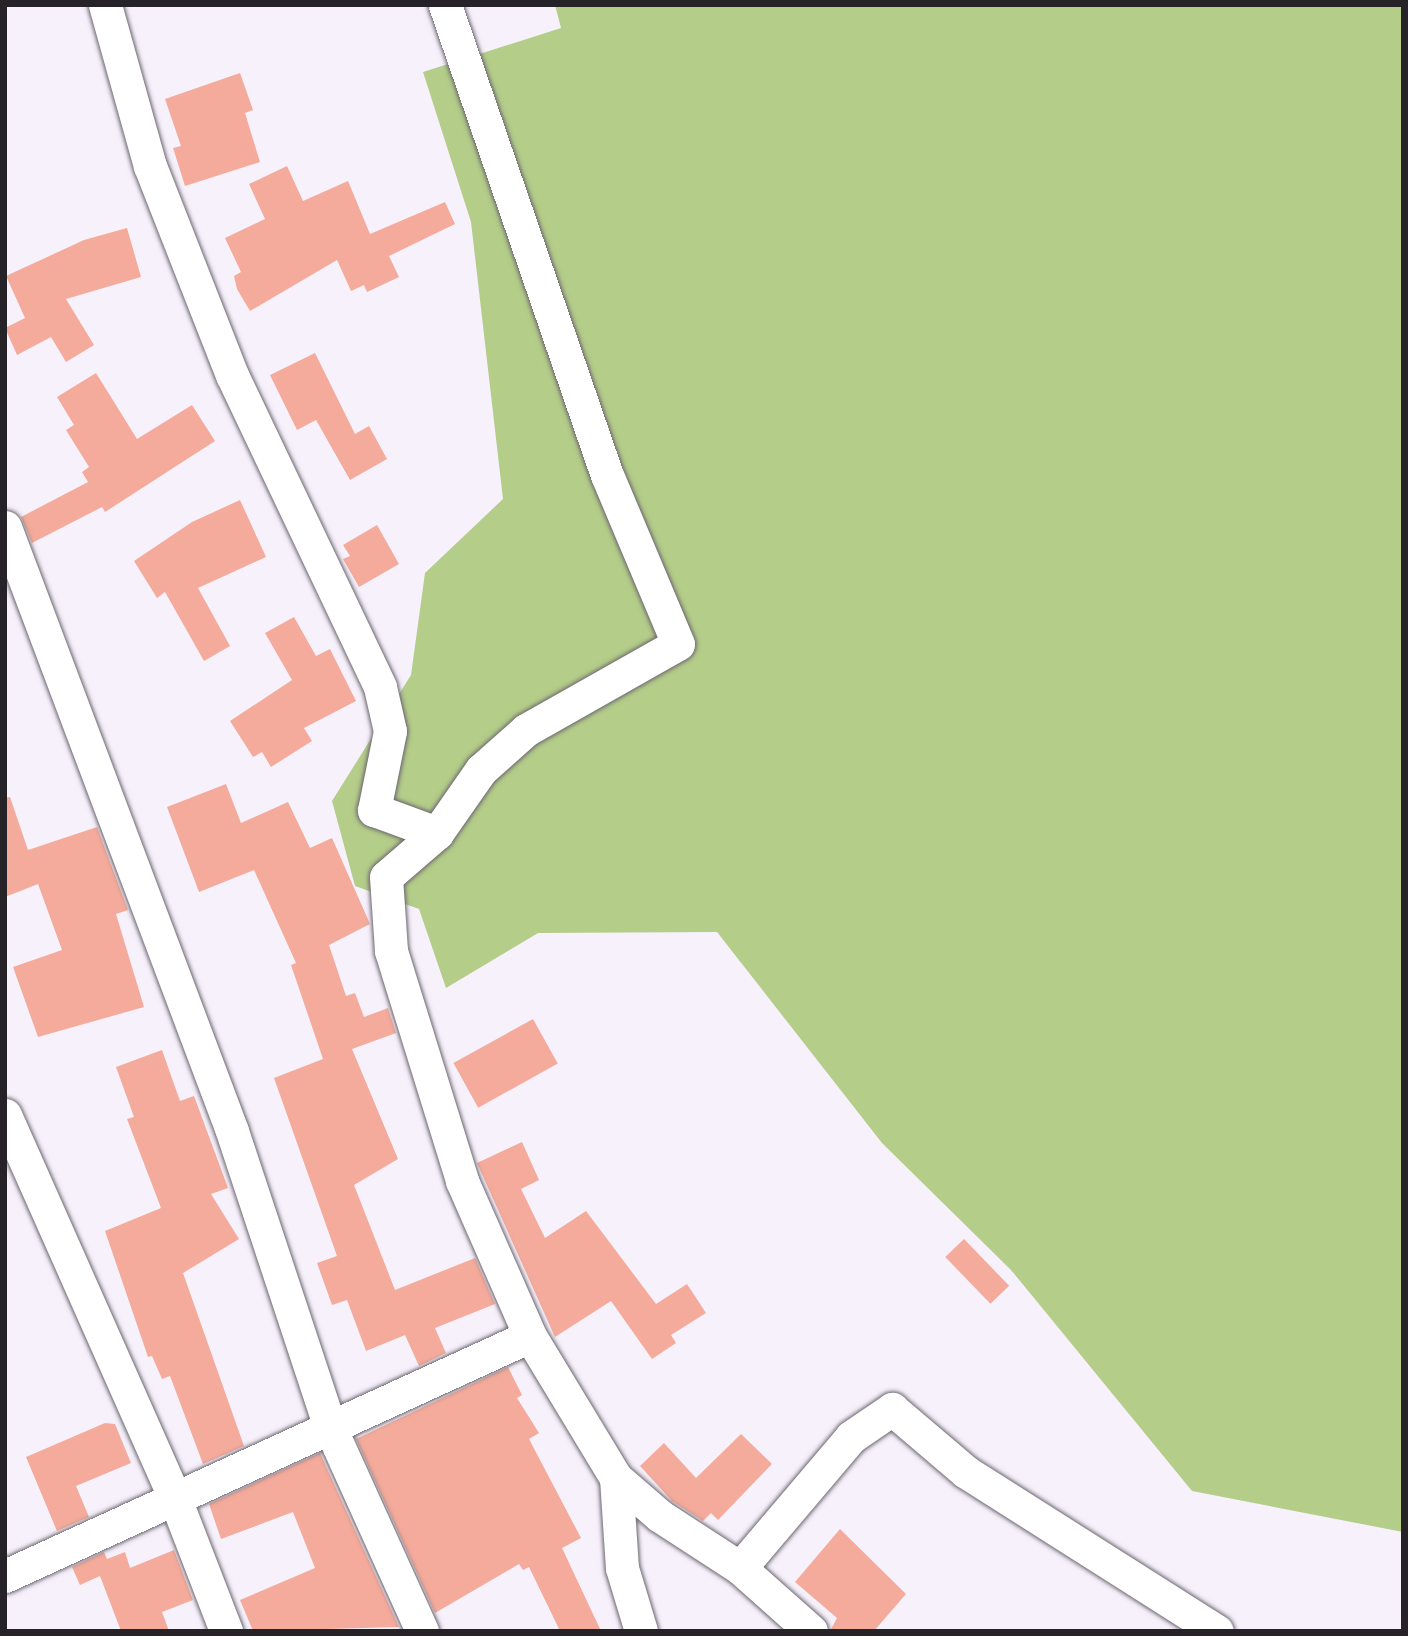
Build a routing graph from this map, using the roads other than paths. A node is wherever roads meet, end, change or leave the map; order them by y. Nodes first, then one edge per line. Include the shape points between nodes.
1 (105, 5) edge
2 (445, 5) edge
3 (5, 527) edge
4 (438, 833) junction
5 (5, 1115) edge
6 (530, 1336) junction
7 (329, 1425) junction
8 (616, 1478) junction
9 (174, 1496) junction
10 (740, 1567) junction
11 (5, 1576) edge
12 (226, 1631) edge
13 (422, 1631) edge
14 (641, 1631) edge
15 (811, 1631) edge
16 (1217, 1631) edge

1 - 4 street via 150,166 232,376 380,687 390,731 374,810
2 - 4 street via 607,475 678,644 526,730 481,770
3 - 7 street via 232,1131
4 - 6 street via 386,877 391,951 462,1181
5 - 9 street
6 - 7 street
6 - 8 street
7 - 9 street
7 - 13 street
8 - 10 street via 660,1516
8 - 14 street via 622,1567
9 - 11 street
9 - 12 street
10 - 15 street
10 - 16 street via 851,1437 892,1409 966,1472

